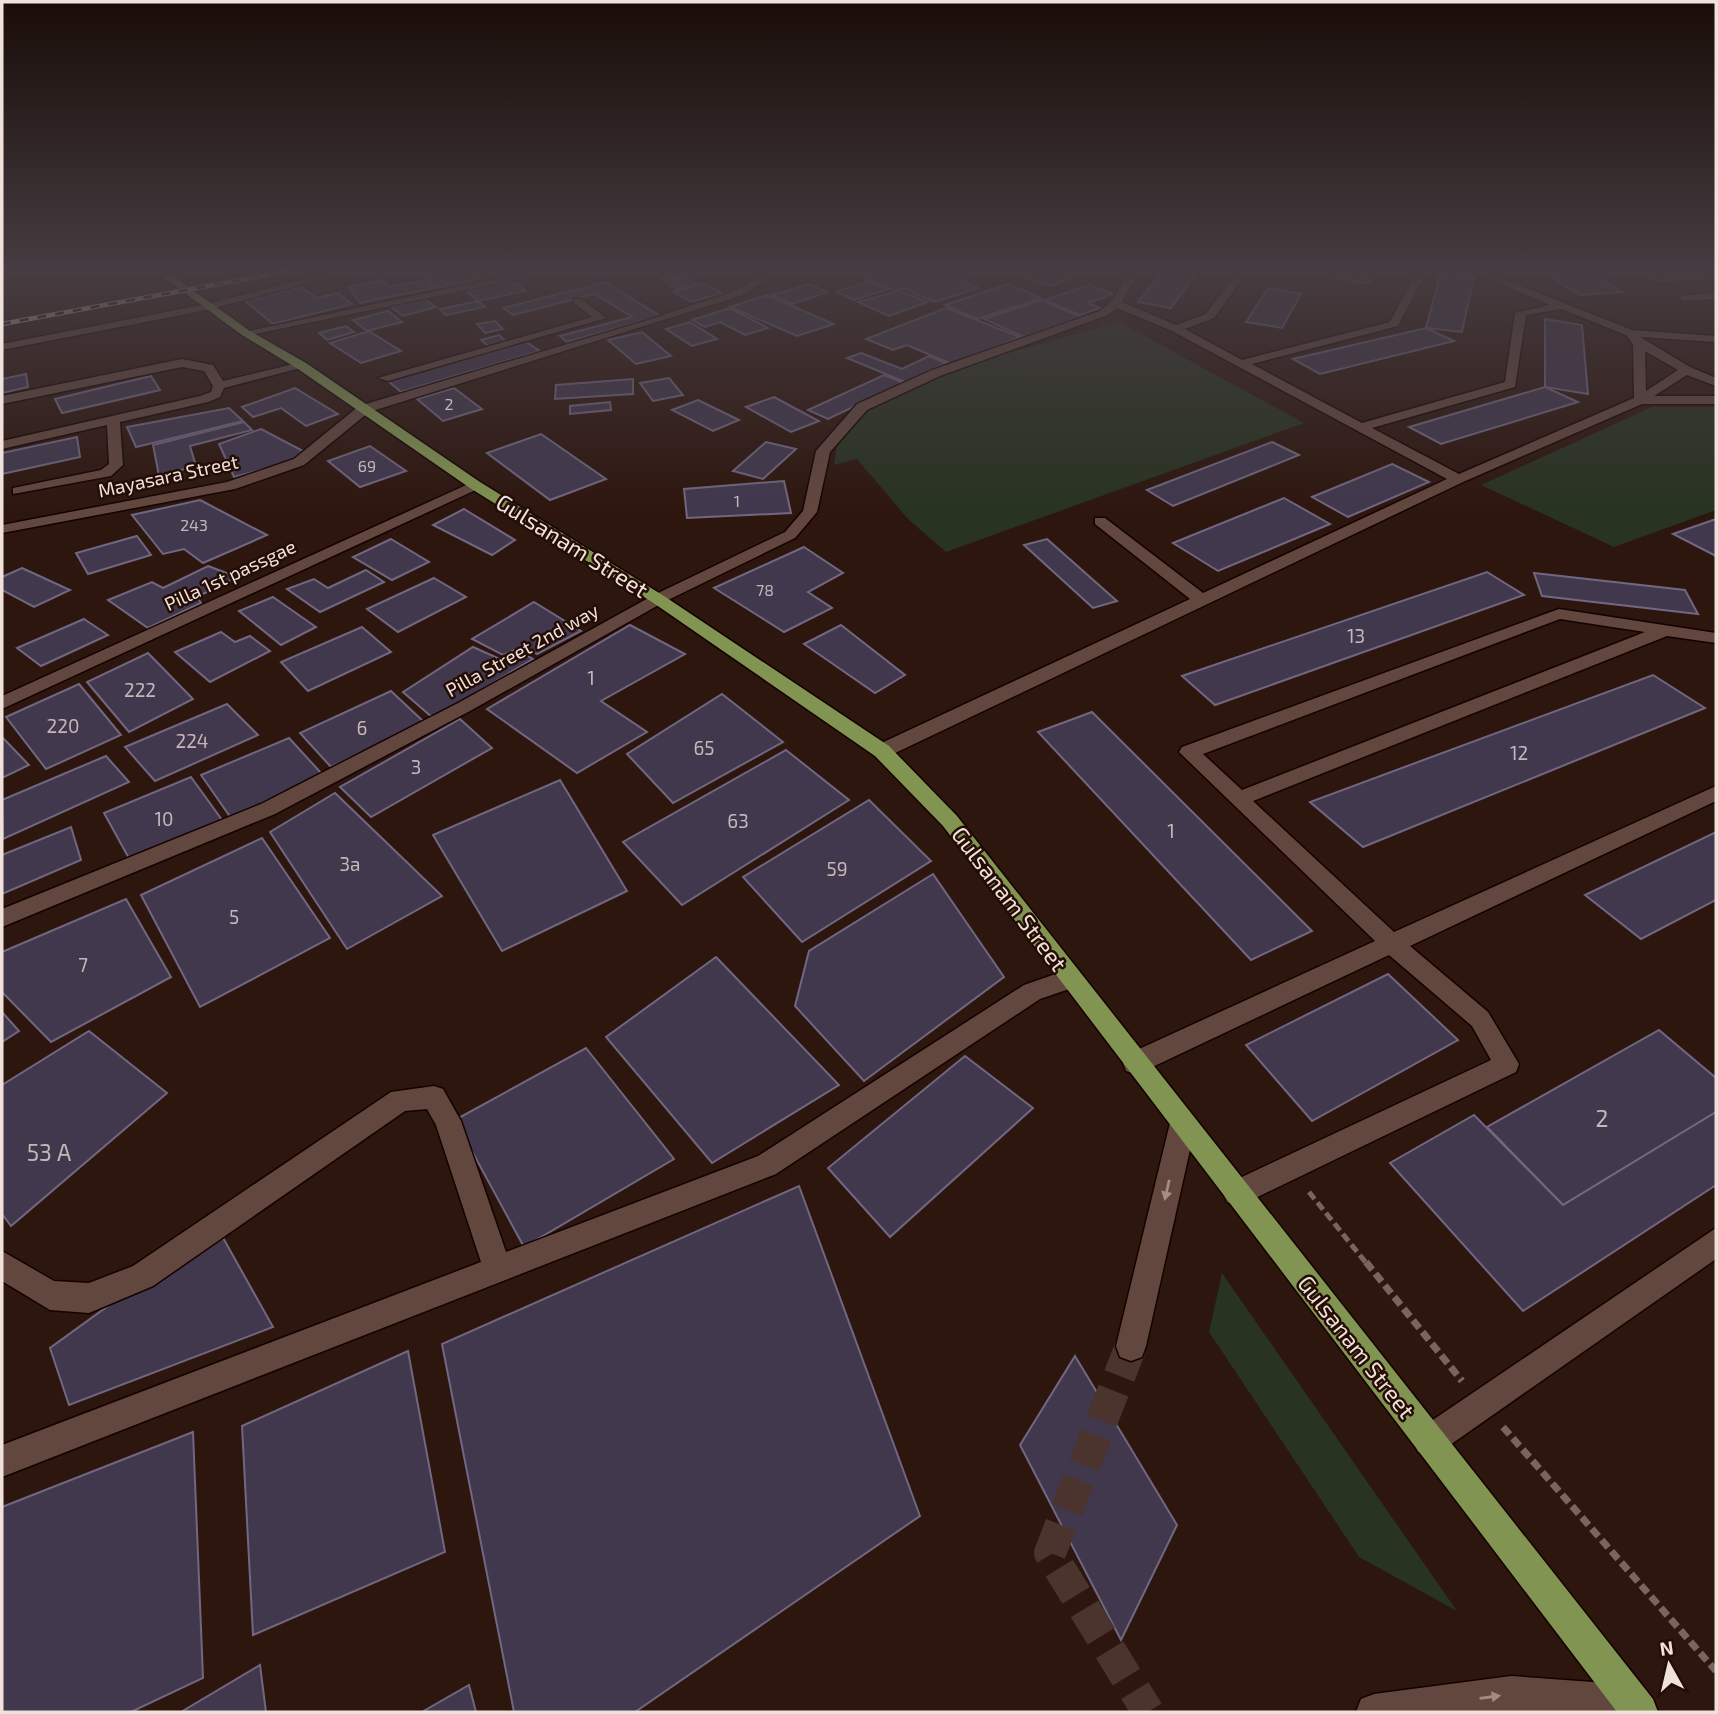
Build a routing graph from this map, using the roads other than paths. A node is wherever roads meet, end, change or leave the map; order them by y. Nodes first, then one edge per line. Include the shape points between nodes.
1 (277, 351) edge
2 (485, 351) edge
3 (555, 351) edge
4 (998, 351) edge
5 (1219, 351) edge
6 (1290, 351) edge
7 (1516, 351) edge
8 (1636, 351) edge
9 (1656, 351) edge
10 (552, 352) joint
11 (1243, 363) junction
12 (302, 366) junction
13 (1686, 370) junction
14 (384, 379) dead end
15 (1716, 382) edge
16 (219, 386) junction
17 (2, 400) edge
18 (1640, 400) junction
19 (1716, 400) edge
20 (364, 409) junction
21 (113, 420) junction
22 (1361, 427) junction
23 (2, 445) edge
24 (1458, 479) junction
25 (475, 485) junction
26 (18, 491) dead end
27 (1100, 521) dead end
28 (2, 529) edge
29 (658, 599) junction
30 (1202, 600) junction
31 (1666, 630) junction
32 (1716, 638) edge
33 (2, 703) edge
34 (882, 751) junction
35 (1716, 793) edge
36 (1239, 799) junction
37 (2, 918) edge
38 (1391, 943) junction
39 (1070, 979) junction
40 (1135, 1063) junction
41 (1183, 1123) junction
42 (1237, 1193) junction
43 (1716, 1242) edge
44 (2, 1265) edge
45 (498, 1270) junction
46 (1131, 1346) tunnel mouth
47 (1429, 1441) junction
48 (2, 1461) edge
49 (1637, 1708) edge
50 (1374, 1712) edge

1 - 12 main road, Gulsanam Street
2 - 14 street
3 - 10 street
4 - 29 street, Pilla Street 2nd way via 862,407 823,451 810,512 790,535
5 - 11 street
6 - 11 street
7 - 22 street via 1511,384
8 - 18 street
9 - 13 street
10 - 20 street
11 - 22 street
12 - 16 street
12 - 20 main road, Gulsanam Street
13 - 15 street
13 - 18 street
16 - 17 street via 209,368 182,363
16 - 21 street via 216,394 204,399
18 - 19 street
18 - 24 street
20 - 25 main road, Gulsanam Street
20 - 28 street, Mayasara Street via 299,462 230,486
21 - 23 street
21 - 26 street via 116,465 106,473
22 - 24 street
24 - 30 street
25 - 29 main road, Gulsanam Street
25 - 33 street, Pilla 1st passgae
27 - 30 street
29 - 34 main road, Gulsanam Street
29 - 37 street, Pilla Street 2nd way via 464,707 268,808
30 - 34 street
31 - 32 street
31 - 36 street
31 - 36 street via 1559,614 1189,752
34 - 39 main road, Gulsanam Street via 950,821
35 - 38 street
36 - 38 street
38 - 40 street
38 - 42 street via 1480,1019 1507,1064
39 - 40 main road, Gulsanam Street
39 - 45 street via 1032,992 767,1165
40 - 41 main road, Gulsanam Street
41 - 42 main road, Gulsanam Street
41 -> 46 street
42 - 47 main road, Gulsanam Street
43 - 47 street
44 - 45 street via 50,1295 89,1298 144,1276 400,1100 434,1097 448,1121
45 - 48 street
47 - 49 main road, Gulsanam Street
50 -> 49 street via 1511,1694

